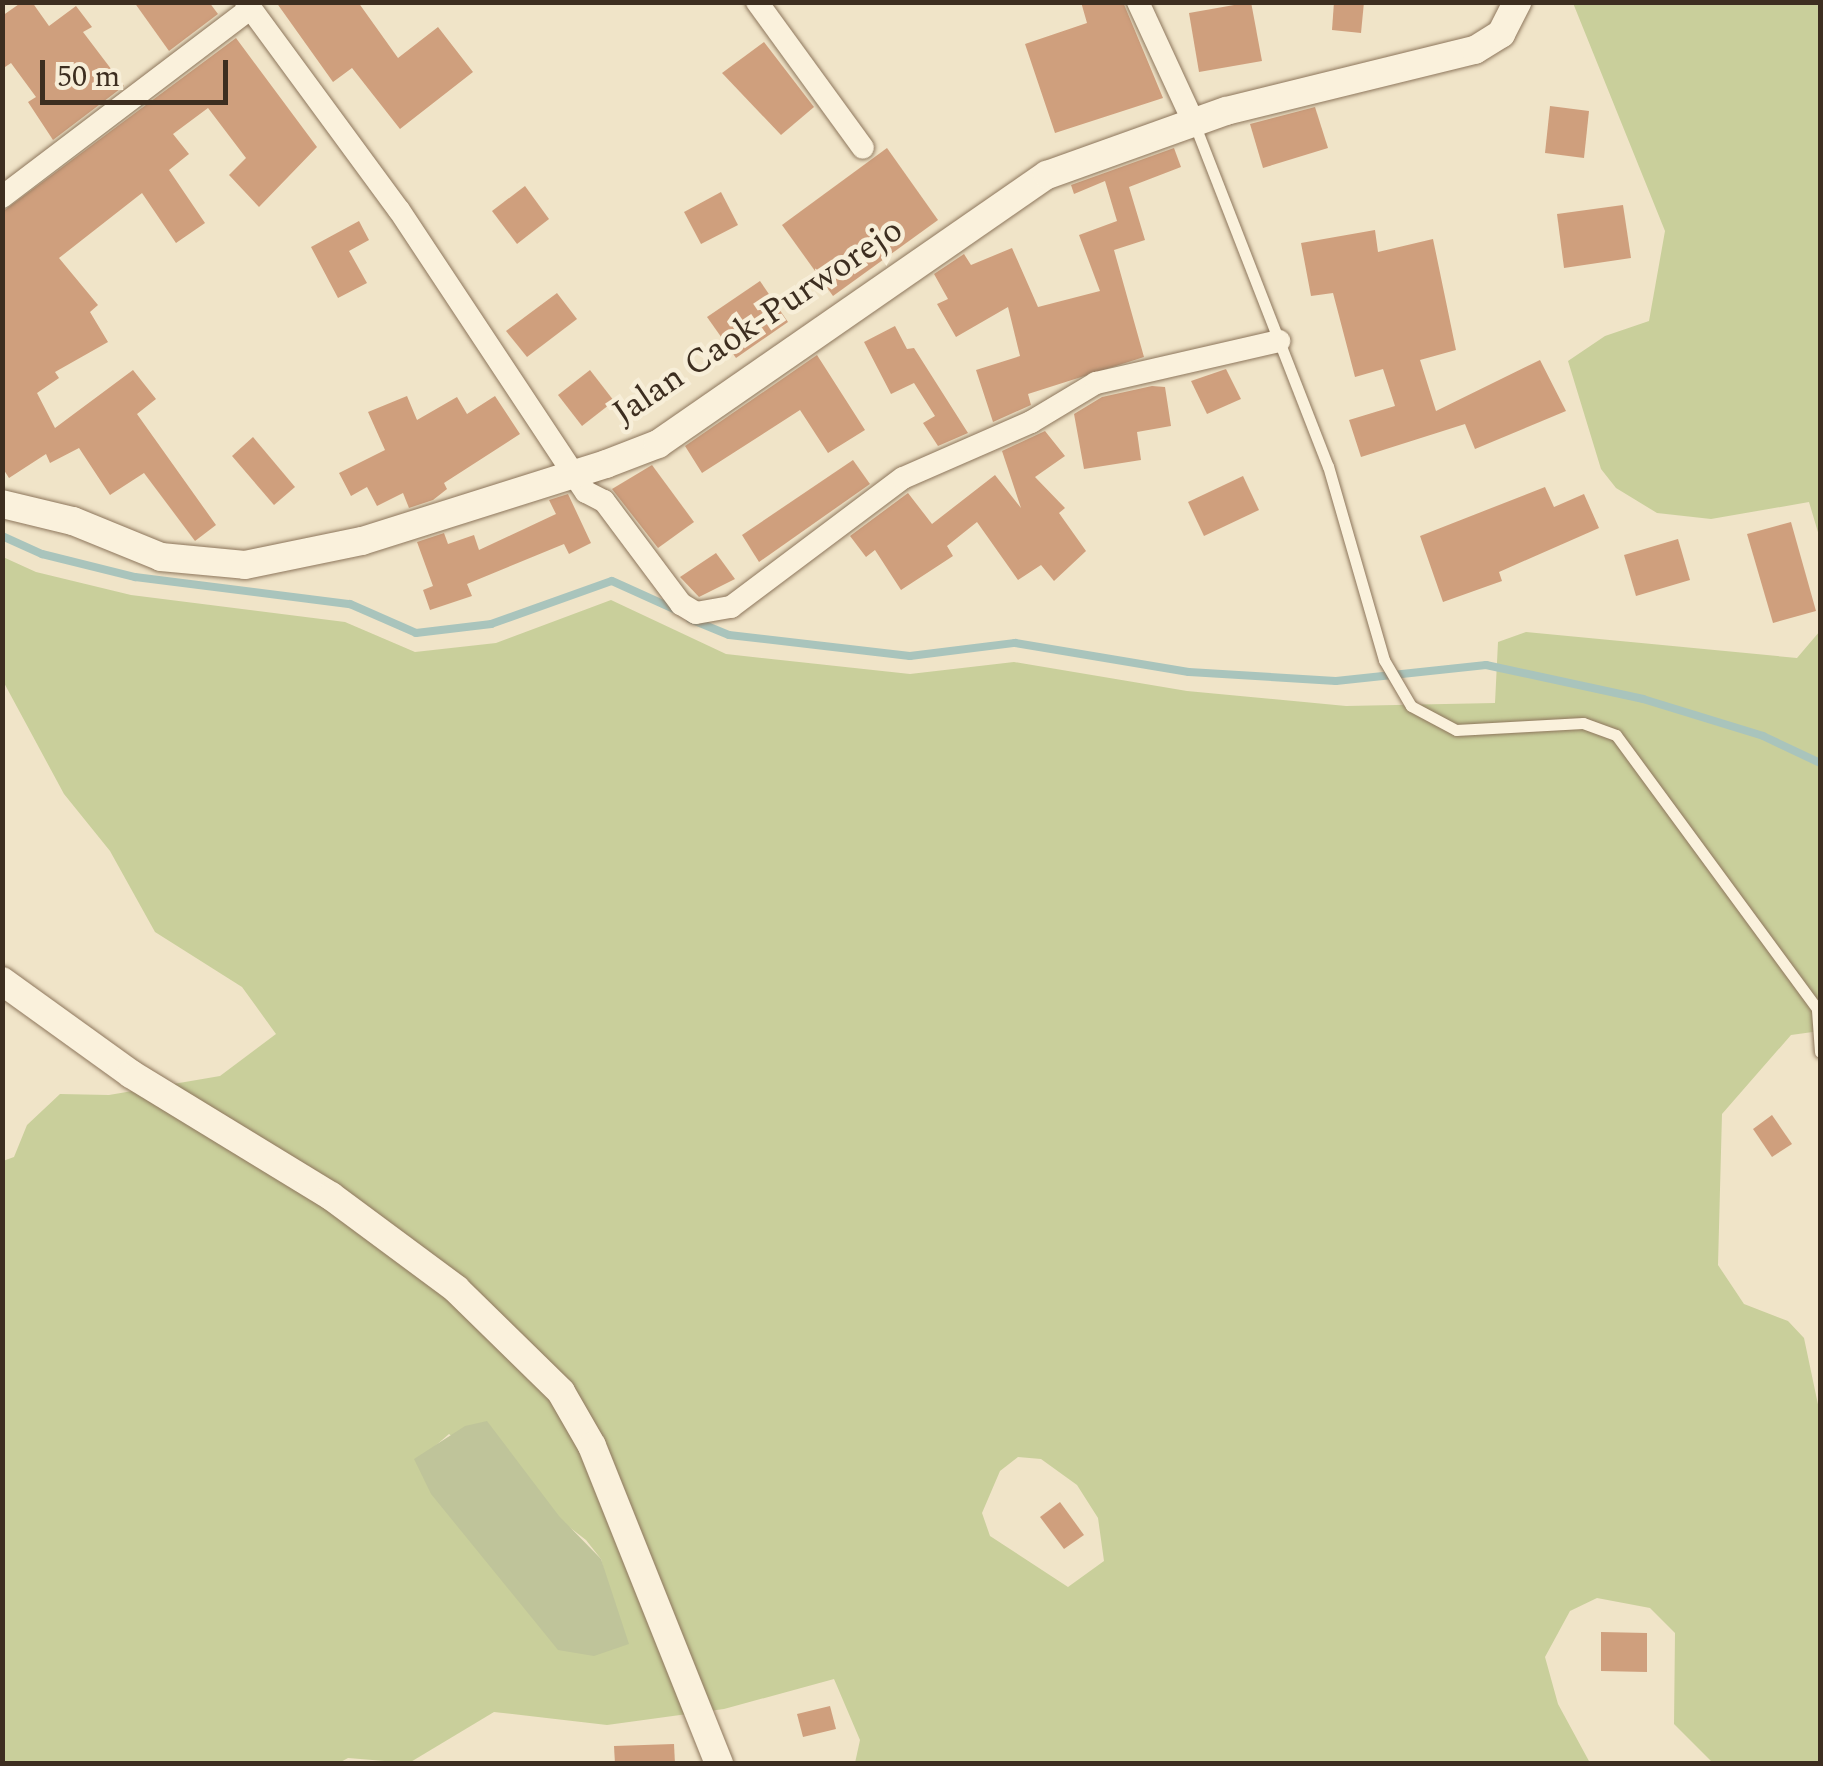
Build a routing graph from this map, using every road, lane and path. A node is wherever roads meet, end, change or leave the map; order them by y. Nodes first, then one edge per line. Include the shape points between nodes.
1 (757, 2) edge
2 (1138, 2) edge
3 (1517, 2) edge
4 (248, 6) edge
5 (1193, 121) junction
6 (863, 148) dead end
7 (2, 197) edge
8 (1279, 341) junction
9 (573, 472) junction
10 (2, 504) edge
11 (2, 981) edge
12 (1819, 1012) edge
13 (1820, 1052) edge
14 (719, 1764) edge

1 - 6 street
2 - 5 street
3 - 5 street, Jalan Caok-Purworejo via 1502,34 1475,50
4 - 7 street
4 - 9 street via 399,210
5 - 8 lane
5 - 9 street, Jalan Caok-Purworejo via 1047,174 658,444
8 - 9 street via 1096,384 1031,422 903,478 721,612 696,614 681,604 604,501 586,492
8 - 12 lane via 1351,533 1384,660 1420,715 1456,730 1583,723 1616,734
9 - 10 street, Jalan Caok-Purworejo via 362,540 245,565 161,557 73,521
11 - 14 street via 131,1074 331,1196 456,1289 550,1380 592,1446
12 - 13 lane

